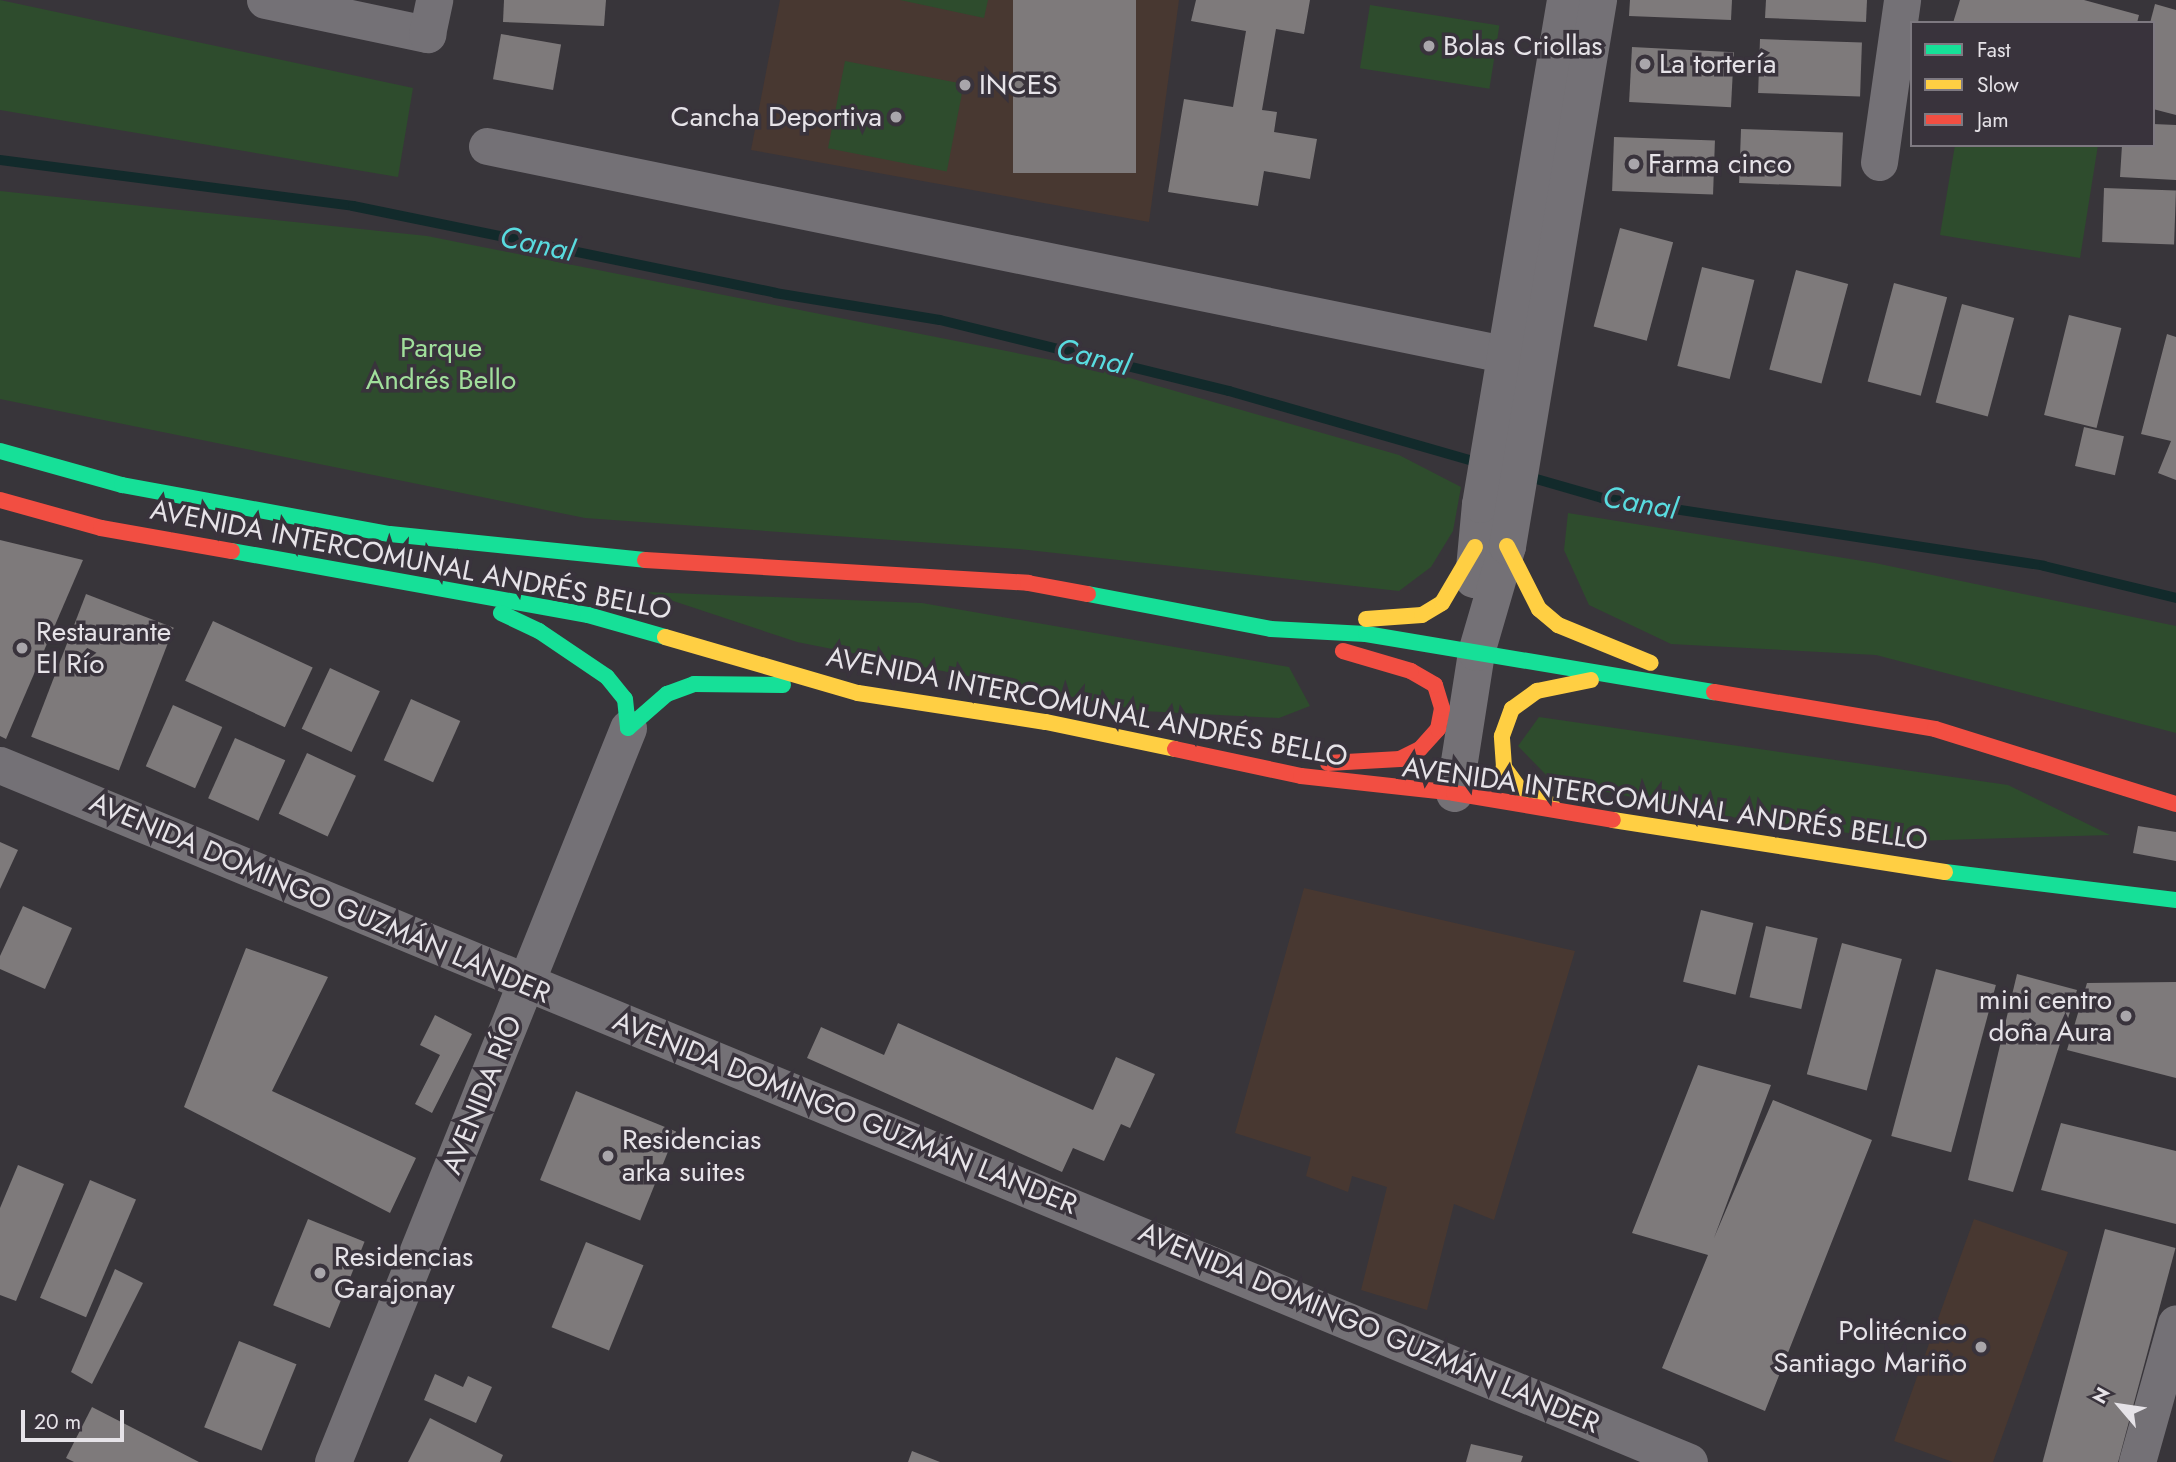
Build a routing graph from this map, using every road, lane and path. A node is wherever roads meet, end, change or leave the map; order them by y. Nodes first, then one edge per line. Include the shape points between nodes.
1 (265, 0) edge
2 (1565, 0) edge
3 (1598, 0) edge
4 (1902, 0) edge
5 (430, 17) edge
6 (487, 146) dead end
7 (1879, 162) dead end
8 (1504, 355) junction
9 (1515, 396) junction
10 (0, 451) edge
11 (0, 500) edge
12 (1491, 546) junction
13 (457, 593) junction
14 (1271, 629) junction
15 (1476, 652) junction
16 (1618, 676) junction
17 (807, 679) junction
18 (1693, 689) junction
19 (628, 728) junction
20 (1235, 761) junction
21 (0, 765) edge
22 (1454, 793) junction
23 (2176, 804) edge
24 (1572, 815) junction
25 (2176, 900) edge
26 (526, 985) junction
27 (2176, 1323) edge
28 (333, 1462) edge
29 (1689, 1462) edge
30 (2137, 1462) edge

1 - 5 street
2 - 8 street
3 - 9 street
4 - 7 street
6 - 8 street
8 - 9 street
9 - 12 street
10 - 14 main road, AVENIDA INTERCOMUNAL ANDRÉS BELLO via 122,485 390,534 593,557 1028,583
11 - 13 main road, AVENIDA INTERCOMUNAL ANDRÉS BELLO via 101,528
12 - 14 main road via 1442,603 1422,615 1389,621 1298,616
12 - 15 street via 1469,624
12 - 18 main road via 1539,609 1558,625 1677,671
13 - 17 main road, AVENIDA INTERCOMUNAL ANDRÉS BELLO via 651,630
13 - 19 main road via 539,631 607,677 625,699
14 - 15 main road, AVENIDA INTERCOMUNAL ANDRÉS BELLO via 1366,634
14 - 20 main road via 1411,671 1435,685 1442,708 1438,729 1420,749 1400,759
15 - 16 main road, AVENIDA INTERCOMUNAL ANDRÉS BELLO
15 - 22 street
16 - 18 main road, AVENIDA INTERCOMUNAL ANDRÉS BELLO
16 - 24 main road via 1537,691 1512,709 1502,736 1504,767 1519,788
17 - 19 main road via 782,685 694,684 667,694
17 - 20 main road, AVENIDA INTERCOMUNAL ANDRÉS BELLO
18 - 23 main road, AVENIDA INTERCOMUNAL ANDRÉS BELLO via 1935,729 2084,771
19 - 26 street, AVENIDA RÍO
20 - 22 main road, AVENIDA INTERCOMUNAL ANDRÉS BELLO via 1354,786
21 - 26 street, AVENIDA DOMINGO GUZMÁN LANDER
22 - 24 main road, AVENIDA INTERCOMUNAL ANDRÉS BELLO
24 - 25 main road, AVENIDA INTERCOMUNAL ANDRÉS BELLO via 1863,862
26 - 28 street, AVENIDA RÍO
26 - 29 street, AVENIDA DOMINGO GUZMÁN LANDER via 1120,1223
27 - 30 street

